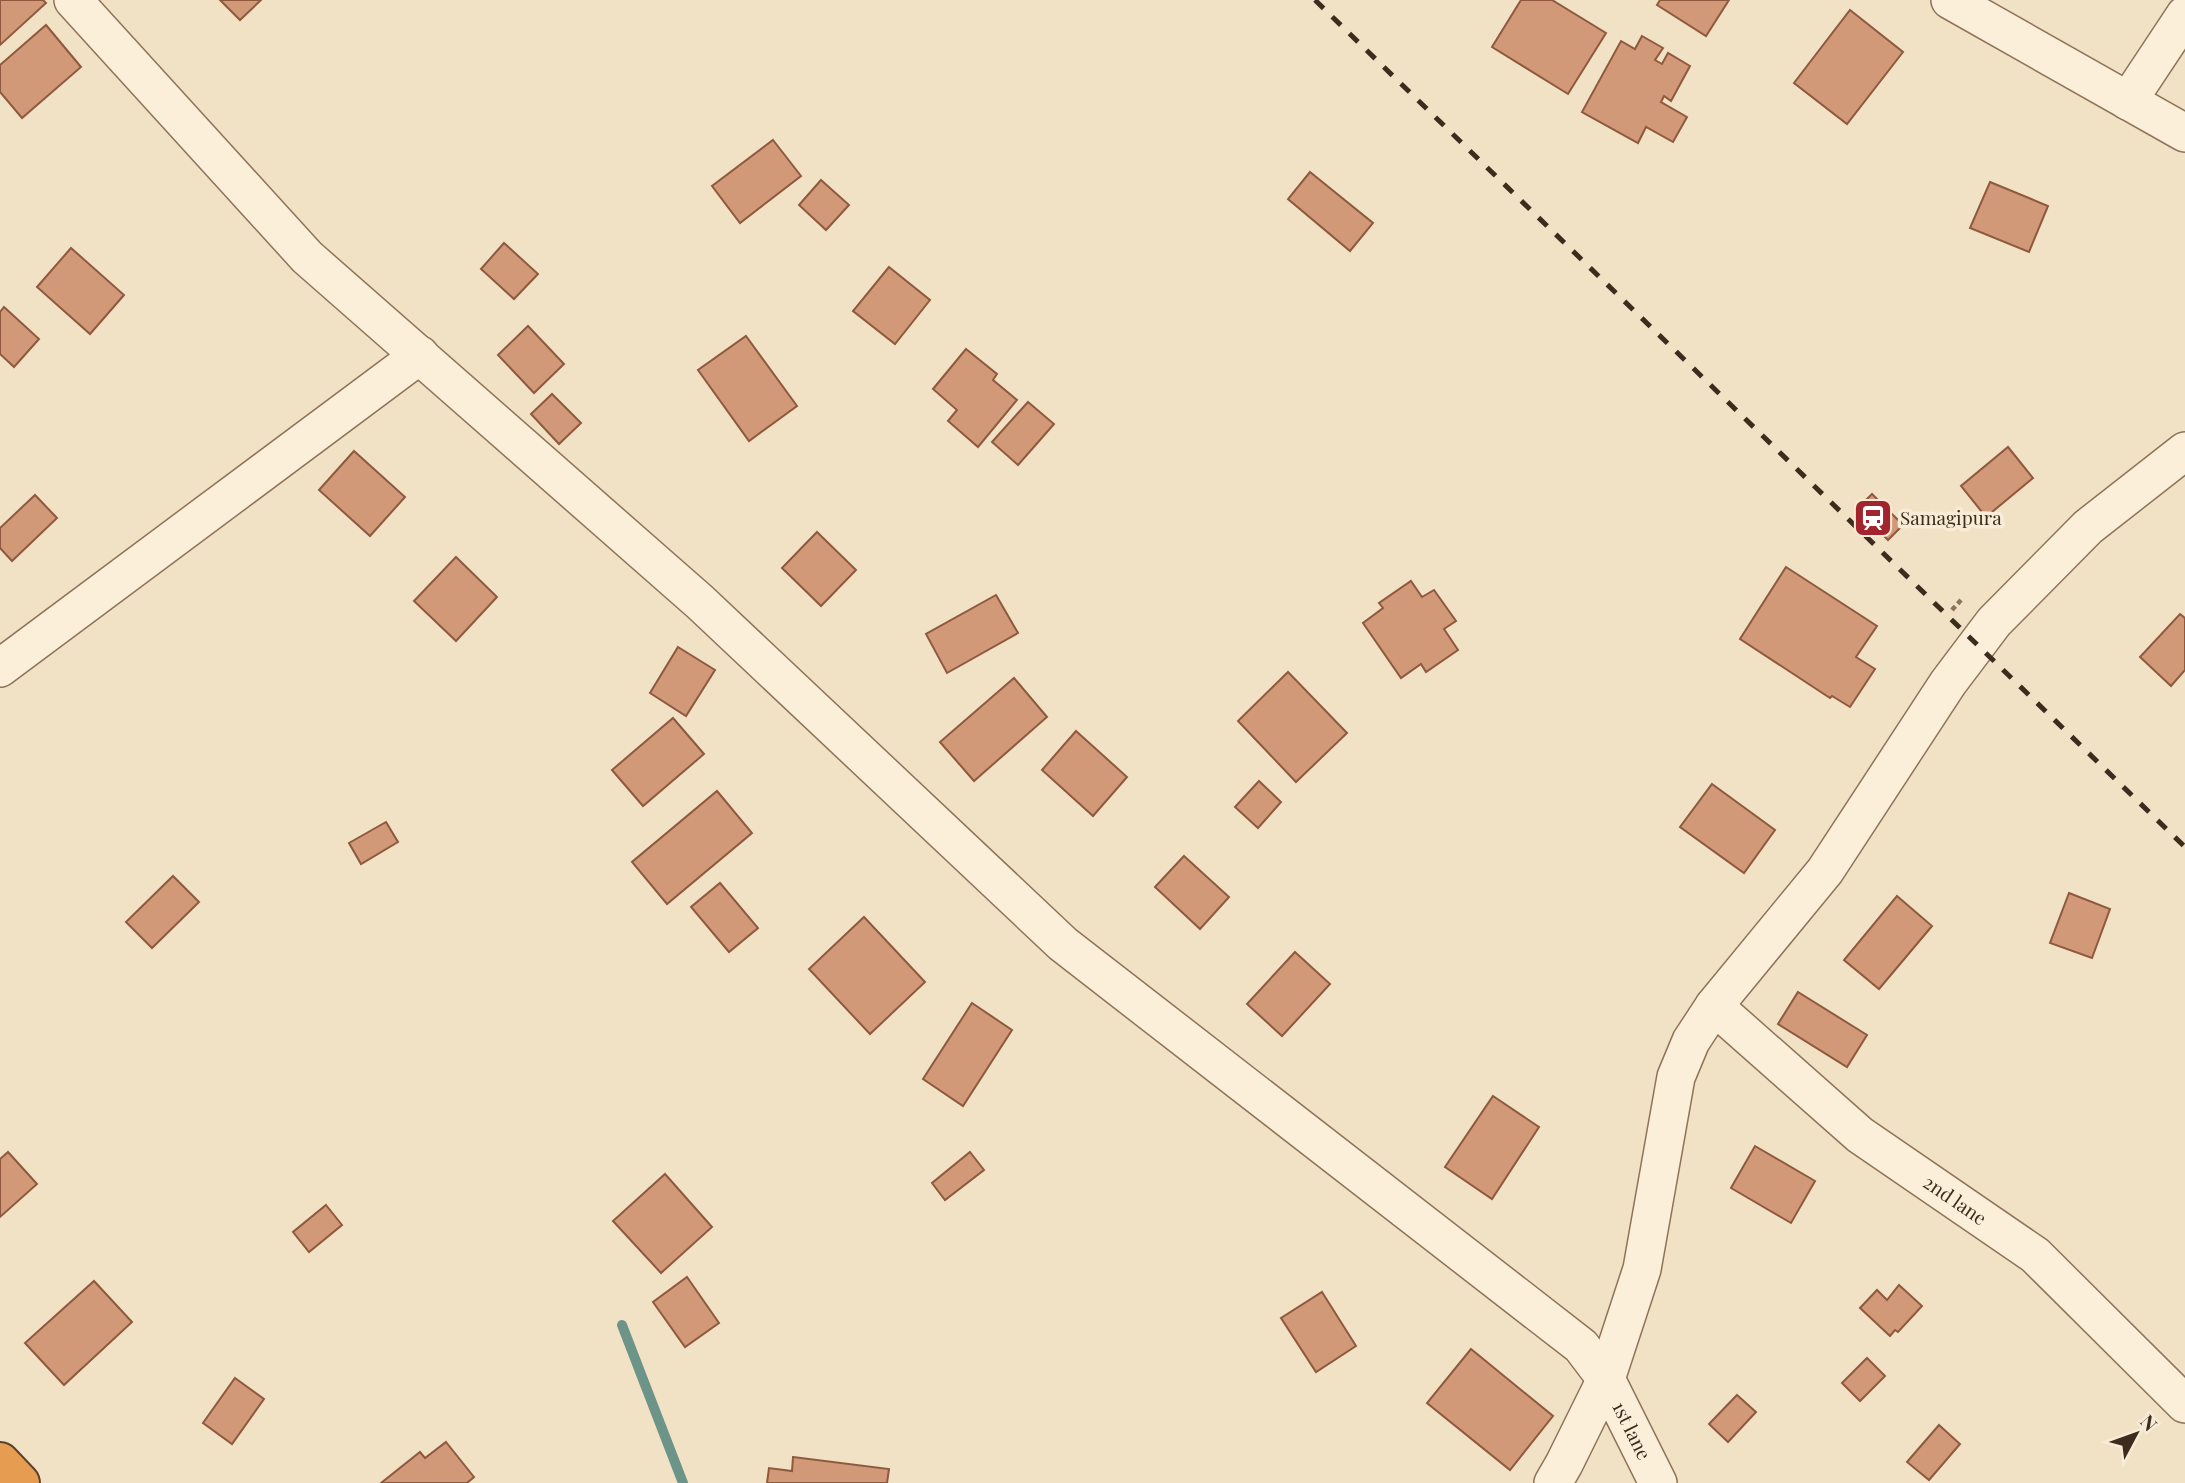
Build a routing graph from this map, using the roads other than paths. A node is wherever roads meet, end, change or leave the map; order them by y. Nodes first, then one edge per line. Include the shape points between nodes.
1 (73, 0) edge
2 (1950, 0) edge
3 (2185, 15) edge
4 (2128, 101) junction
5 (2185, 132) edge
6 (419, 355) junction
7 (2185, 452) edge
8 (0, 668) edge
9 (1714, 1006) junction
10 (1606, 1379) junction
11 (2185, 1404) edge
12 (0, 1462) edge
13 (20, 1483) edge
14 (1553, 1483) edge
15 (1658, 1483) edge

1 - 6 street, 1st lane via 307,257
2 - 4 street
3 - 4 street
4 - 5 street
6 - 8 street
6 - 10 street, 1st lane via 700,602 1062,944 1581,1346
7 - 9 street via 2088,527 1994,622 1948,682 1825,871
9 - 10 street via 1691,1041 1676,1077 1642,1269
9 - 11 street, 2nd lane via 1860,1135 2035,1255
10 - 14 street
10 - 15 street, 1st lane
12 - 13 highway

